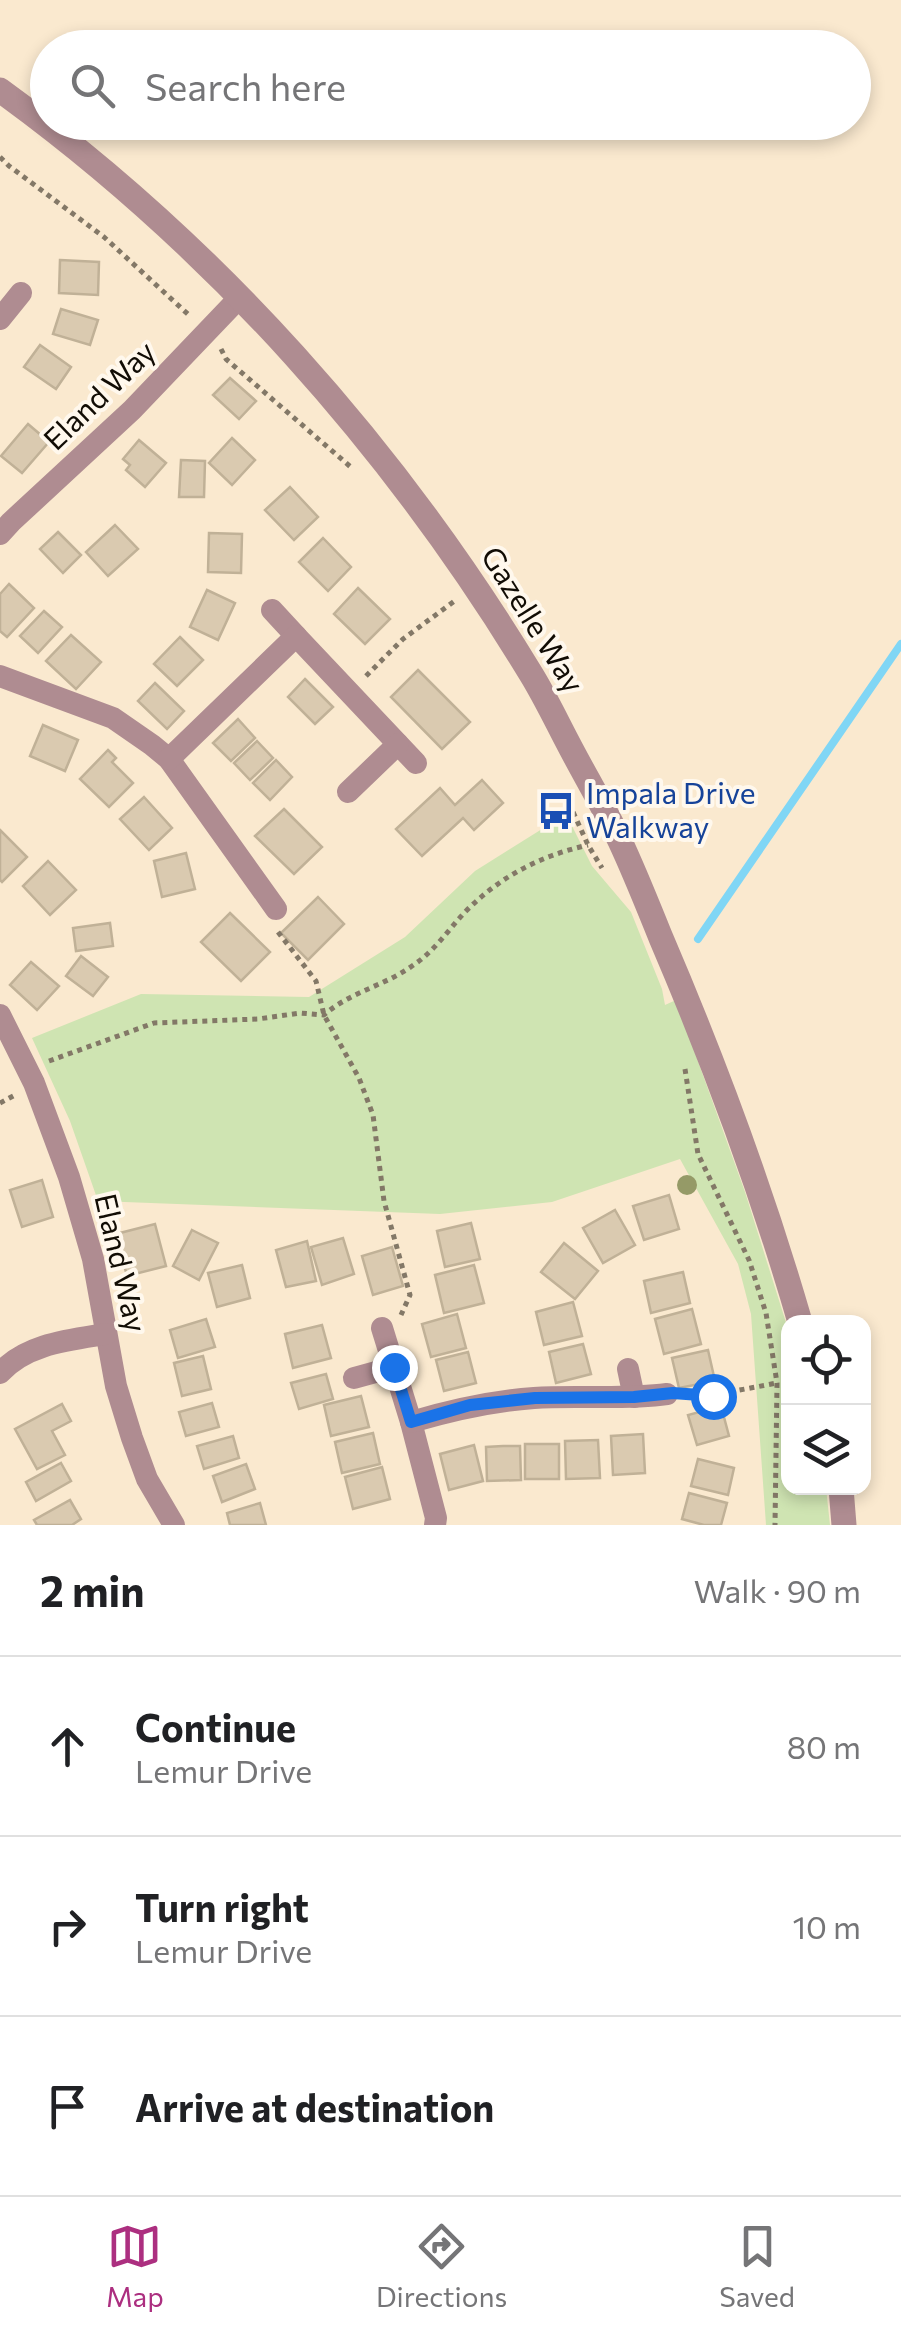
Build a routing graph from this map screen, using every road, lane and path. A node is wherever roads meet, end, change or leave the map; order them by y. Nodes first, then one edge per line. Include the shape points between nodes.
1 (0, 90) edge
2 (30, 112) edge
3 (65, 140) edge
4 (0, 156) edge
5 (21, 293) dead end
6 (239, 298) junction
7 (0, 319) edge
8 (212, 328) junction
9 (362, 479) dead end
10 (4, 523) edge
11 (461, 596) dead end
12 (272, 610) dead end
13 (296, 636) junction
14 (0, 676) edge
15 (350, 693) junction
16 (398, 744) junction
17 (168, 760) junction
18 (416, 762) dead end
19 (348, 792) dead end
20 (565, 793) dead end
21 (588, 845) junction
22 (610, 877) dead end
23 (276, 909) joint
24 (324, 1015) junction
25 (0, 1016) edge
26 (683, 1058) dead end
27 (28, 1069) junction
28 (798, 1315) edge
29 (382, 1328) joint
30 (106, 1334) junction
31 (394, 1367) junction
32 (628, 1369) dead end
33 (0, 1373) edge
34 (354, 1378) dead end
35 (777, 1382) junction
36 (667, 1394) joint
37 (634, 1397) junction
38 (411, 1422) junction
39 (841, 1495) edge
40 (174, 1525) edge
41 (435, 1525) edge
42 (775, 1525) edge
43 (844, 1525) edge

1 - 2 street, Gazelle Way
3 - 6 street, Gazelle Way
4 - 8 path via 104,237 186,315
5 - 7 street
6 - 8 street, Eland Way
6 - 28 street, Gazelle Way via 351,420 472,581 533,677 619,840 700,1028
8 - 9 path via 226,359
8 - 10 street, Eland Way via 132,410
11 - 15 path via 403,639
12 - 13 street
13 - 15 street
13 - 17 street
14 - 17 street via 113,718
15 - 16 street
16 - 18 street
16 - 19 street
17 - 23 street
20 - 21 path
21 - 22 path
21 - 24 path via 524,865 465,912 430,954
23 - 24 path via 269,920 316,982
24 - 27 path via 154,1023
24 - 29 path via 373,1115 384,1201 410,1295 398,1323
25 - 27 street, Eland Way
26 - 35 path via 698,1154 749,1260
27 - 30 street, Eland Way via 93,1259
29 - 31 street
30 - 33 street via 52,1342
30 - 40 street, Eland Way via 132,1438
31 - 34 street
31 - 38 street
32 - 37 street
35 - 36 path via 713,1396
35 - 42 path
36 - 37 street
37 - 38 street via 470,1405
38 - 41 street
39 - 43 street

